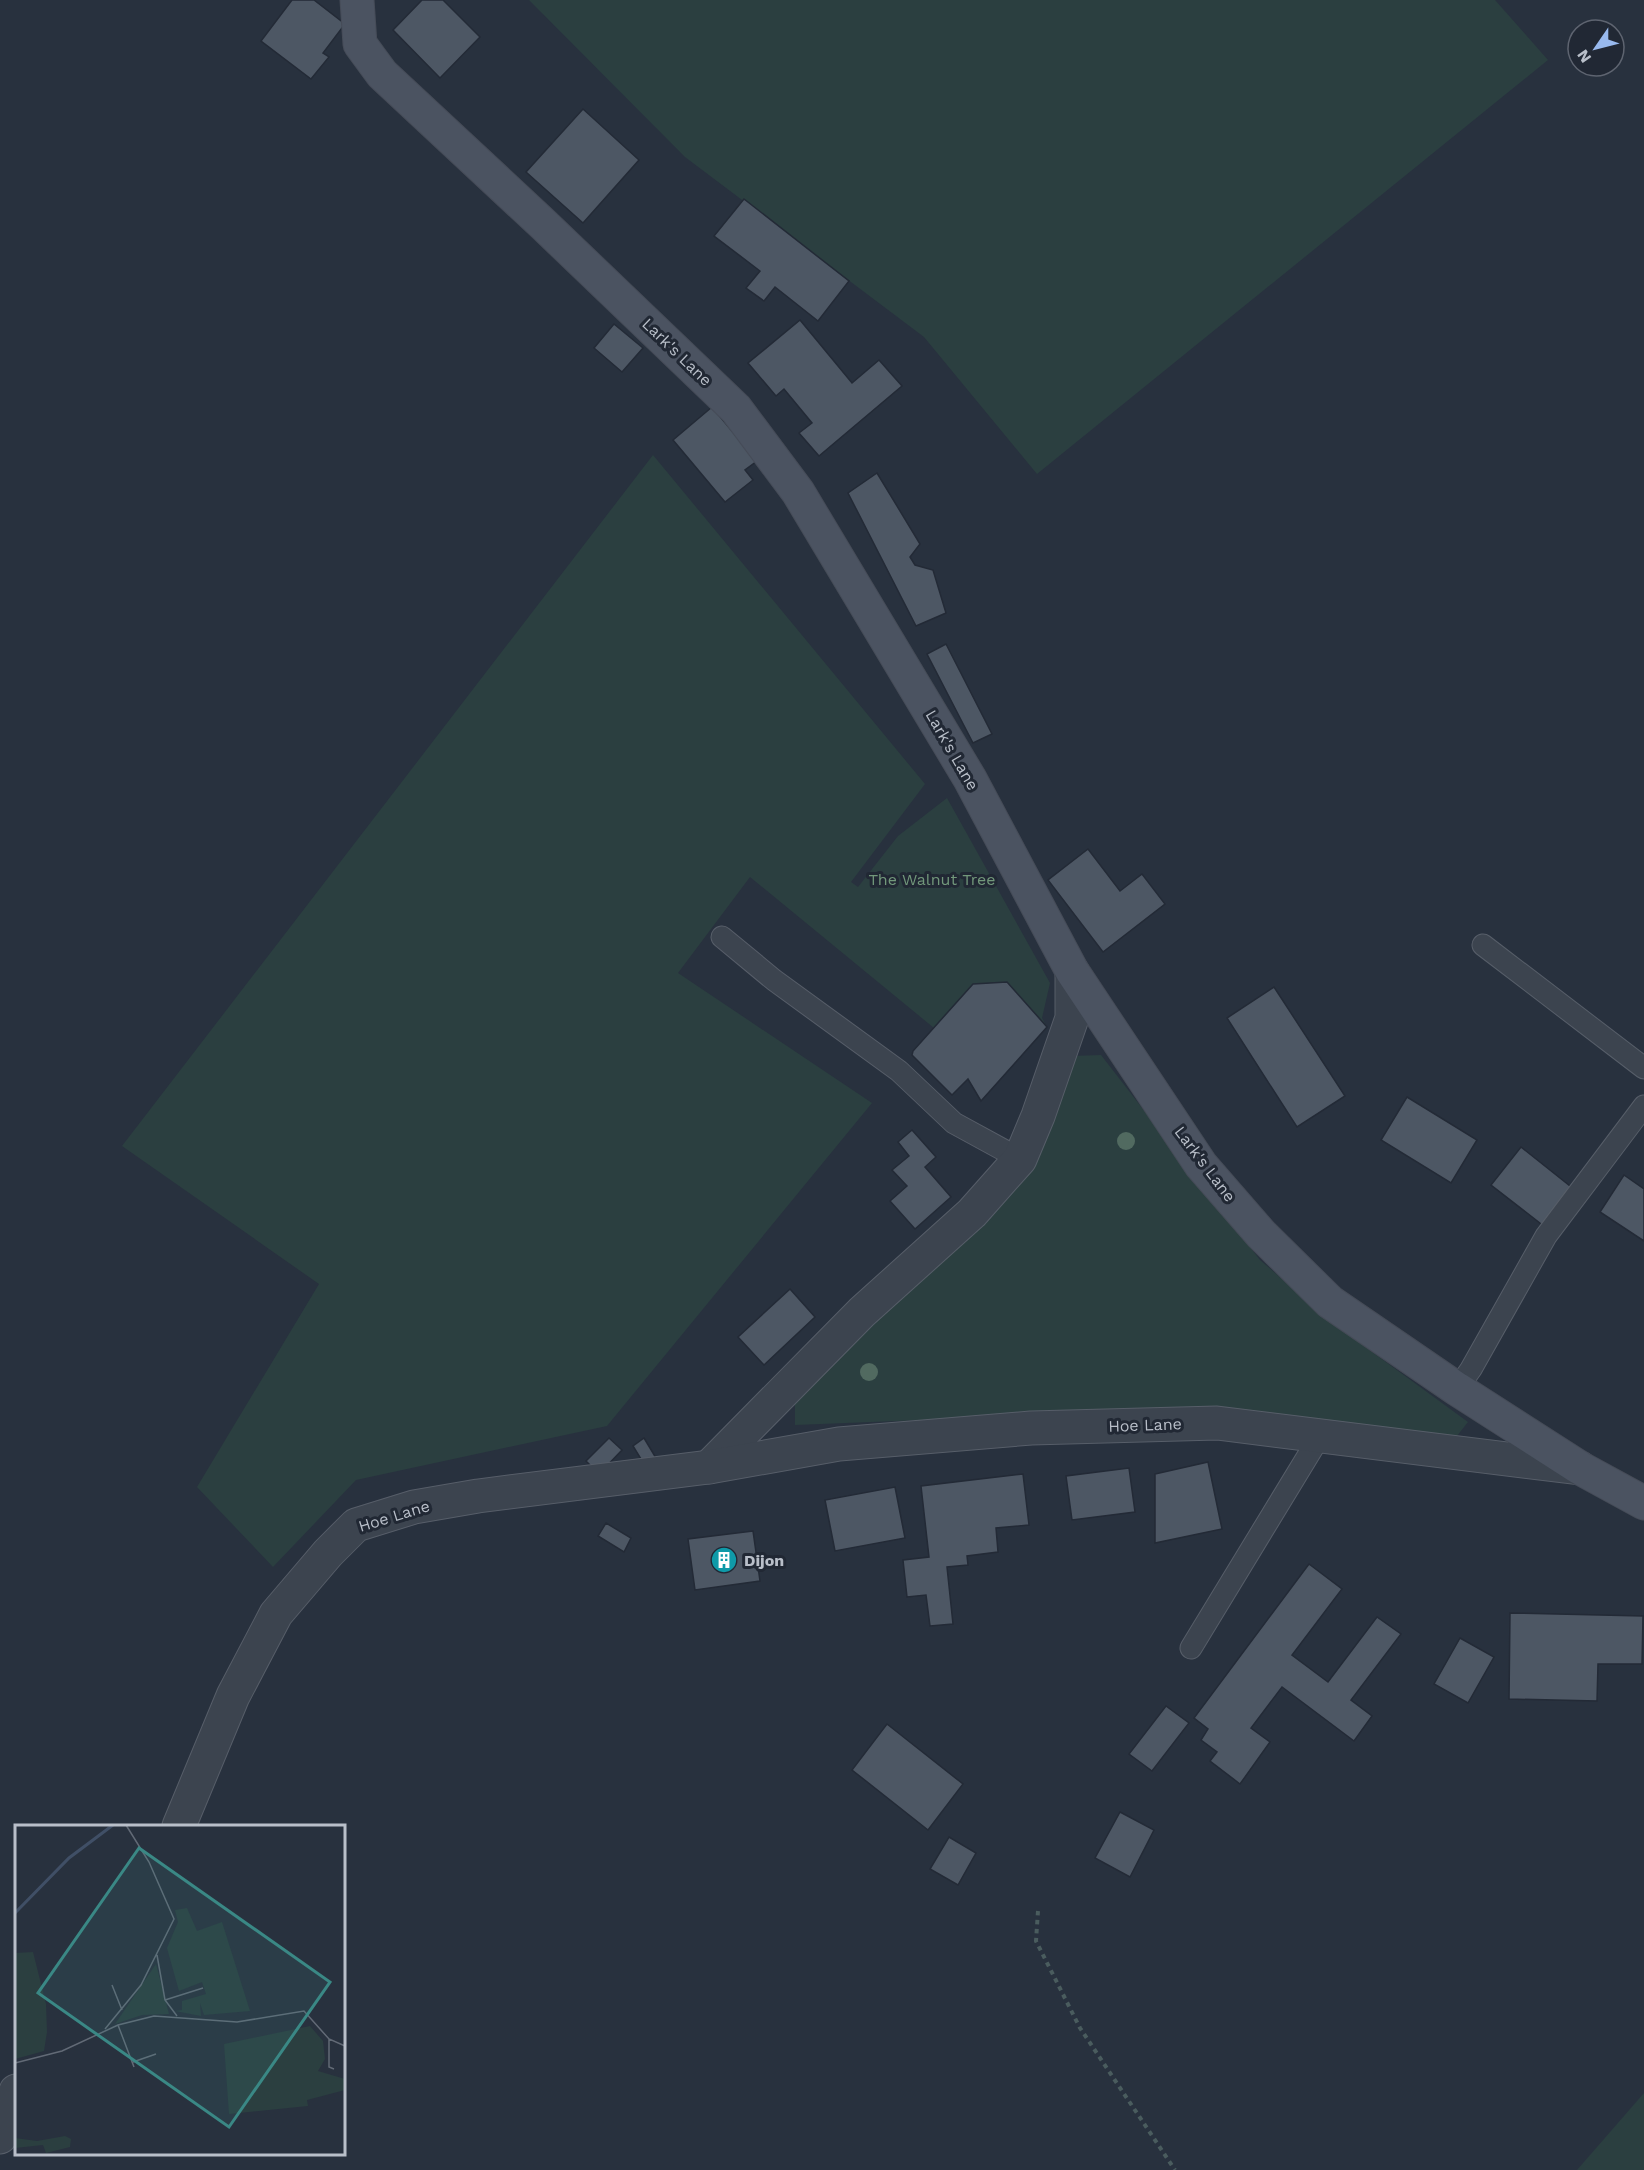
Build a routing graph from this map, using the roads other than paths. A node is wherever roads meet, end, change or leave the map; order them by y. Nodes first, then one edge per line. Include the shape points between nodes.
1 (357, 0) edge
2 (722, 937) dead end
3 (1483, 945) dead end
4 (1072, 971) junction
5 (1644, 1068) edge
6 (1644, 1106) edge
7 (1020, 1159) junction
8 (1457, 1389) junction
9 (1320, 1436) junction
10 (709, 1467) junction
11 (1580, 1468) junction
12 (1644, 1503) edge
13 (1191, 1648) dead end
14 (180, 1825) edge
15 (15, 2094) edge
16 (0, 2137) edge

1 - 4 street, Lark's Lane via 360,44 382,74 736,409 798,492 970,779
2 - 7 lane via 898,1071 954,1124
3 - 5 lane
4 - 7 street via 1072,1018
4 - 8 street, Lark's Lane via 1201,1165 1261,1234 1330,1302
6 - 8 lane via 1546,1236
7 - 10 street via 972,1213 862,1312
8 - 11 street, Lark's Lane
9 - 10 street, Hoe Lane via 1217,1423 1031,1428 839,1444
9 - 11 street, Hoe Lane
9 - 13 lane
10 - 14 street, Hoe Lane via 478,1496 414,1507 356,1525 276,1614 233,1696
11 - 12 street, Lark's Lane
15 - 16 street

